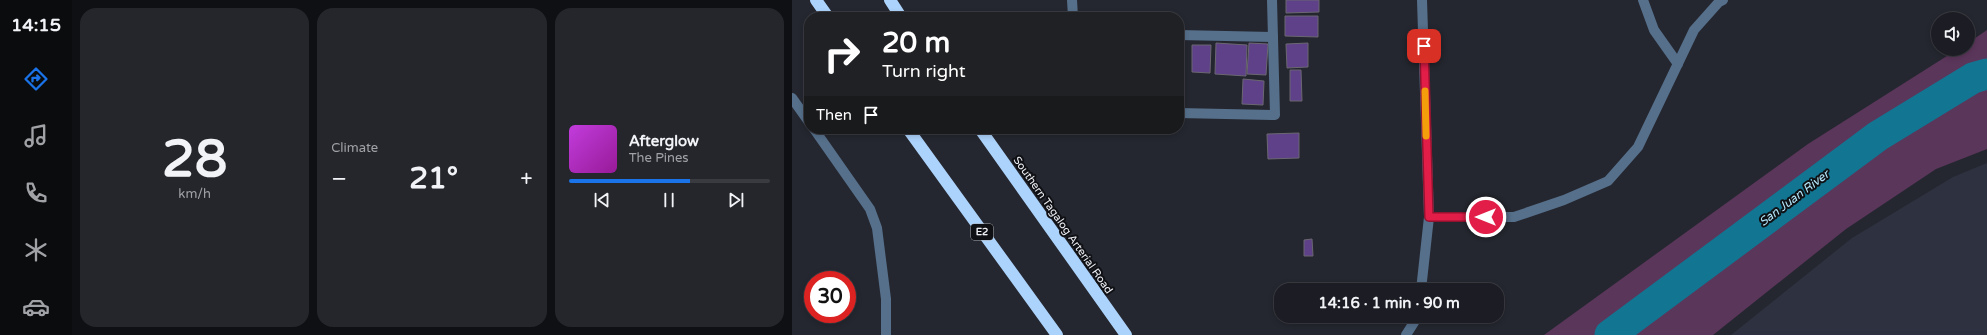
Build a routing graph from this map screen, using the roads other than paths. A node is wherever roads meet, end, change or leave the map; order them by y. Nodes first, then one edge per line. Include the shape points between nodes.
1 (816, 0) edge
2 (890, 0) edge
3 (1072, 0) edge
4 (1272, 0) edge
5 (1422, 0) edge
6 (1643, 0) edge
7 (1723, 0) edge
8 (824, 12) edge
9 (898, 12) edge
10 (1073, 12) edge
11 (1184, 35) edge
12 (1273, 37) junction
13 (1678, 64) junction
14 (792, 98) edge
15 (1184, 113) edge
16 (804, 115) edge
17 (818, 134) edge
18 (912, 134) edge
19 (984, 134) edge
20 (1429, 217) junction
21 (1421, 283) edge
22 (1414, 323) edge
23 (886, 335) edge
24 (1057, 335) edge
25 (1126, 335) edge
26 (1406, 335) edge

1 - 8 highway
2 - 9 highway
3 - 10 street
4 - 12 street
5 - 20 street
6 - 13 street via 1654,30
7 - 13 street via 1694,30
11 - 12 street
12 - 15 street via 1275,115
13 - 20 street via 1638,147 1608,181 1564,200 1514,217
14 - 16 street
17 - 23 street via 870,209 878,236 886,299
18 - 24 highway, E2
19 - 25 highway, Southern Tagalog Arterial Road
20 - 21 street
22 - 26 street

